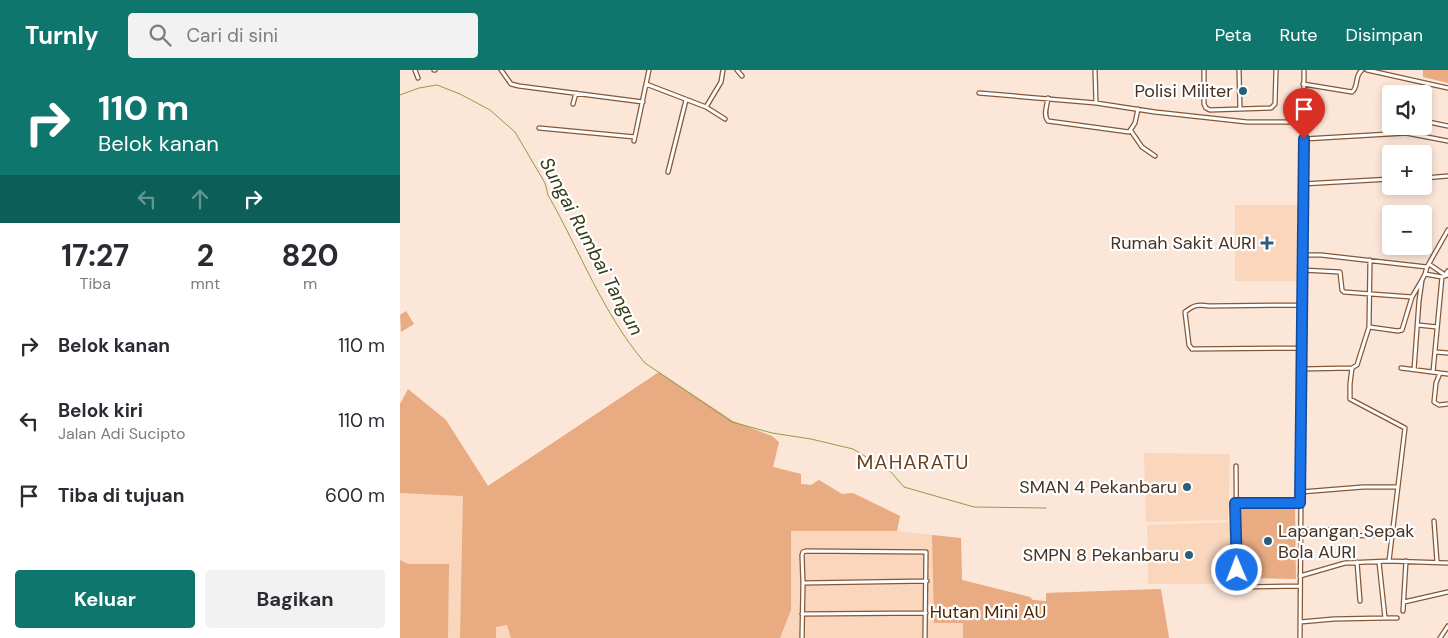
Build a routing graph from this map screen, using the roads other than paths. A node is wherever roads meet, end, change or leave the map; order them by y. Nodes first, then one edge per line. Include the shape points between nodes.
1 (414, 70) edge
2 (500, 70) edge
3 (649, 70) edge
4 (724, 70) edge
5 (737, 70) edge
6 (1095, 70) edge
7 (1204, 70) edge
8 (1239, 70) edge
9 (1276, 70) edge
10 (1304, 70) edge
11 (1362, 70) edge
12 (1367, 70) edge
13 (742, 76) dead end
14 (418, 78) dead end
15 (646, 84) junction
16 (1303, 84) junction
17 (1448, 88) edge
18 (576, 93) junction
19 (979, 93) dead end
20 (1048, 98) junction
21 (686, 100) junction
22 (643, 102) junction
23 (1096, 103) junction
24 (573, 104) dead end
25 (706, 107) junction
26 (1138, 109) junction
27 (1240, 110) junction
28 (725, 119) dead end
29 (1304, 122) junction
30 (1432, 123) edge
31 (1448, 126) edge
32 (539, 128) dead end
33 (1132, 131) junction
34 (1304, 139) junction
35 (1448, 141) edge
36 (1155, 156) dead end
37 (668, 172) dead end
38 (1448, 176) edge
39 (1432, 177) edge
40 (1382, 180) edge
41 (1302, 184) junction
42 (1448, 230) edge
43 (1302, 255) junction
44 (1370, 260) junction
45 (1428, 266) junction
46 (1302, 270) junction
47 (1448, 270) edge
48 (1425, 274) junction
49 (1445, 276) edge
50 (1422, 280) junction
51 (1369, 293) junction
52 (1412, 297) junction
53 (1302, 305) junction
54 (1418, 325) junction
55 (1437, 327) junction
56 (1369, 328) junction
57 (1302, 348) junction
58 (1436, 352) junction
59 (1448, 353) edge
60 (1352, 368) junction
61 (1400, 368) dead end
62 (1302, 369) junction
63 (1414, 370) junction
64 (1433, 372) junction
65 (1440, 373) junction
66 (1448, 374) edge
67 (1448, 404) edge
68 (1236, 466) dead end
69 (1398, 487) junction
70 (1301, 492) junction
71 (1235, 503) junction
72 (1300, 503) junction
73 (1434, 521) dead end
74 (1300, 530) junction
75 (1392, 535) junction
76 (1389, 561) junction
77 (1406, 561) junction
78 (1357, 562) junction
79 (1379, 562) junction
80 (1437, 562) junction
81 (1448, 563) edge
82 (1300, 576) junction
83 (927, 582) junction
84 (803, 583) junction
85 (1300, 586) junction
86 (1448, 592) edge
87 (1360, 601) dead end
88 (1404, 602) junction
89 (1403, 611) dead end
90 (926, 613) junction
91 (802, 614) junction
92 (1385, 618) junction
93 (1397, 618) dead end
94 (1300, 622) junction
95 (1448, 626) edge
96 (802, 638) edge
97 (925, 638) edge
98 (1300, 638) edge
99 (1440, 638) edge

1 - 14 street
2 - 18 street via 516,86
3 - 15 street
4 - 25 street via 721,82
5 - 13 street
6 - 23 street
7 - 27 street via 1206,108
8 - 27 street
9 - 27 street via 1275,104 1271,108
10 - 16 street
11 - 16 street via 1352,92
12 - 17 street
15 - 21 street
15 - 22 street
16 - 29 street
18 - 22 street
18 - 24 street
19 - 20 street
20 - 23 street
20 - 33 street via 1048,121
21 - 25 street
21 - 37 street
22 - 32 street via 634,139
23 - 26 street
25 - 28 street
26 - 29 street via 1247,122
26 - 33 street
29 - 34 street
30 - 31 street
33 - 36 street via 1140,144
34 - 35 street via 1406,133
34 - 41 street
38 - 39 street
40 - 41 street
41 - 43 street
42 - 45 street
43 - 44 street
43 - 46 street
44 - 45 street
44 - 51 street
45 - 48 street
45 - 49 street
46 - 51 street via 1340,272 1342,291
46 - 53 street
47 - 49 street
48 - 49 street
48 - 50 street
49 - 55 street
50 - 52 street
50 - 54 street
51 - 52 street
51 - 56 street
52 - 56 street via 1402,330
53 - 57 street
53 - 57 street via 1198,304 1185,312 1192,349
54 - 55 street
54 - 63 street
55 - 58 street
56 - 60 street via 1357,365
57 - 62 street
58 - 59 street
58 - 64 street
60 - 62 street
60 - 69 street via 1350,399 1404,428
61 - 63 street
62 - 70 street
63 - 64 street
64 - 65 street
65 - 66 street
65 - 67 street via 1434,402
68 - 71 street
69 - 70 street
69 - 75 street
70 - 72 street
71 - 72 street
71 - 85 street via 1237,587
72 - 74 street
73 - 80 street
74 - 75 street via 1328,530 1342,536
74 - 82 street
75 - 76 street
76 - 77 street
76 - 79 street
77 - 80 street
77 - 88 street
78 - 79 street
78 - 82 street via 1336,564
78 - 87 street
79 - 92 street
80 - 81 street
82 - 85 street
83 - 84 street
83 - 84 street via 926,552 806,551 802,555
83 - 90 street
84 - 91 street
85 - 94 street
86 - 88 street
88 - 89 street
90 - 91 street
90 - 97 street
91 - 96 street
92 - 93 street
92 - 94 street
94 - 98 street
95 - 99 street

